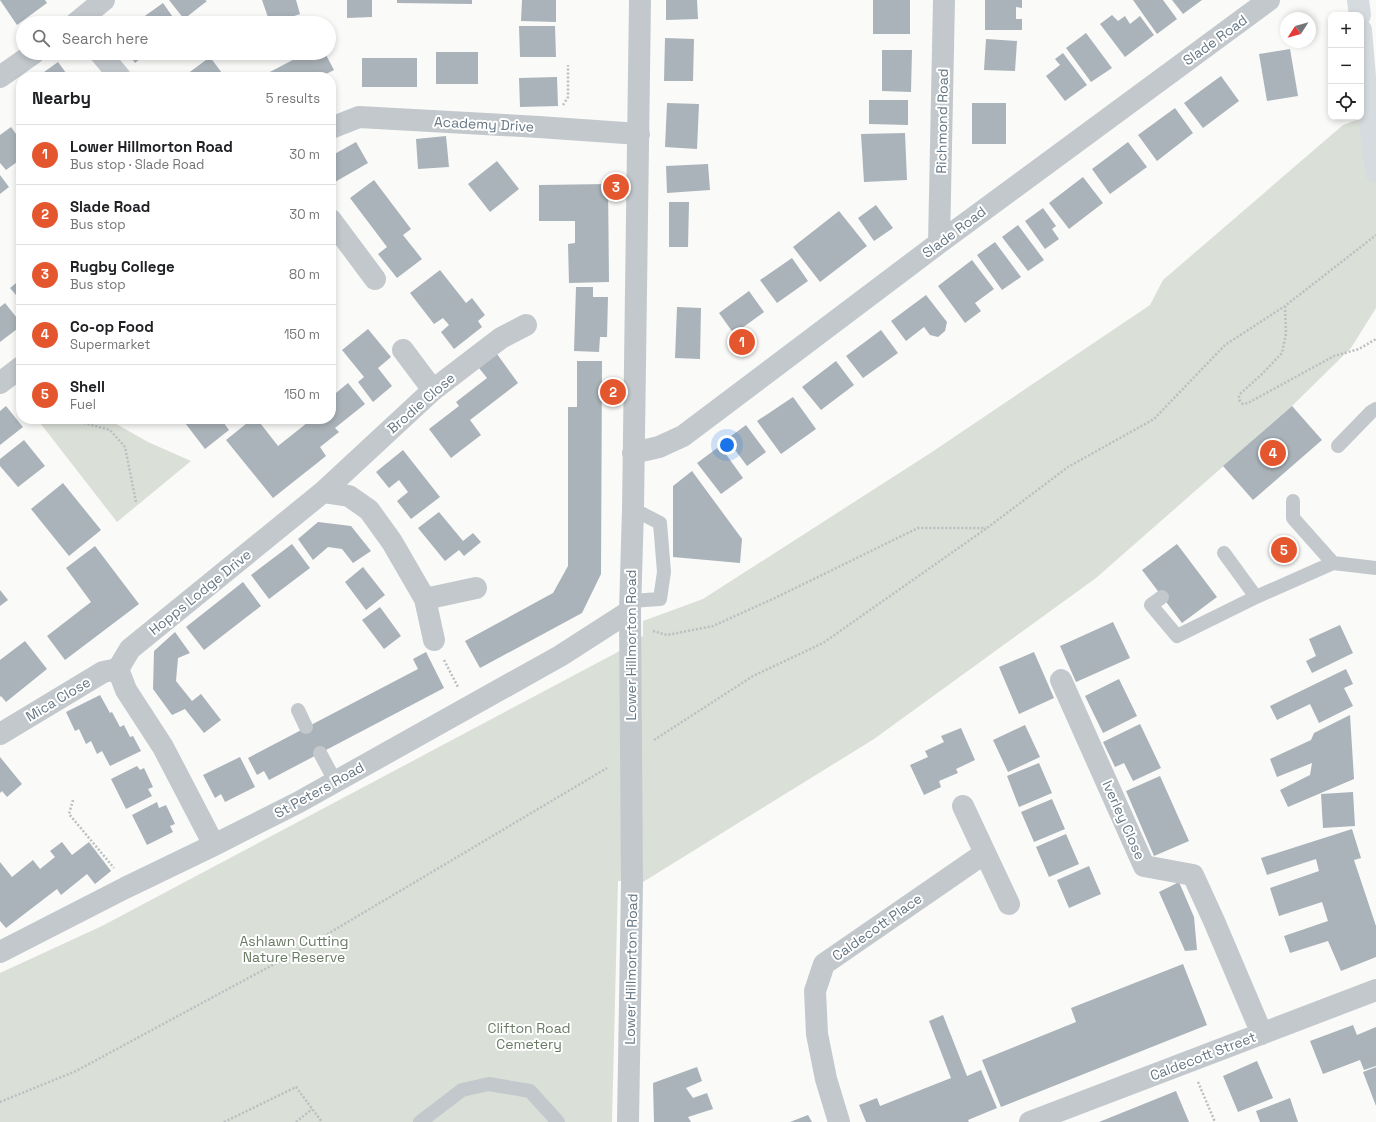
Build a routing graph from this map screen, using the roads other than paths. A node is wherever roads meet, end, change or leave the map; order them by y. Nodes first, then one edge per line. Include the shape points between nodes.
1 (104, 0) edge
2 (640, 0) edge
3 (944, 0) edge
4 (1269, 0) edge
5 (1358, 0) edge
6 (1360, 12) edge
7 (85, 16) edge
8 (1363, 48) edge
9 (24, 60) edge
10 (106, 60) edge
11 (116, 72) edge
12 (0, 77) edge
13 (336, 126) edge
14 (639, 134) junction
15 (1376, 172) edge
16 (336, 227) edge
17 (939, 242) junction
18 (375, 279) dead end
19 (526, 325) dead end
20 (403, 350) dead end
21 (16, 372) edge
22 (0, 383) edge
23 (434, 390) junction
24 (1376, 409) edge
25 (1338, 446) dead end
26 (633, 453) junction
27 (323, 492) junction
28 (1293, 501) dead end
29 (633, 509) junction
30 (1224, 553) dead end
31 (1333, 563) junction
32 (1376, 568) edge
33 (476, 588) dead end
34 (1162, 597) dead end
35 (1256, 597) junction
36 (425, 599) junction
37 (630, 616) junction
38 (434, 640) road end
39 (118, 669) junction
40 (1062, 680) dead end
41 (298, 710) dead end
42 (306, 727) dead end
43 (0, 734) edge
44 (320, 753) dead end
45 (335, 781) junction
46 (963, 806) dead end
47 (214, 845) junction
48 (985, 853) junction
49 (1010, 904) dead end
50 (0, 952) edge
51 (1376, 990) edge
52 (1262, 1034) junction
53 (420, 1122) edge
54 (558, 1122) edge
55 (628, 1122) edge
56 (839, 1122) edge
57 (1030, 1122) edge

1 - 7 street
2 - 14 street, Lower Hillmorton Road
3 - 17 street, Richmond Road
4 - 17 street, Slade Road
5 - 6 highway
8 - 15 highway
9 - 12 street
10 - 11 street
13 - 14 street, Academy Drive via 359,118
14 - 26 street, Lower Hillmorton Road
16 - 18 street
17 - 26 street, Slade Road via 683,436 659,447
19 - 23 street, Brodie Close via 501,338
20 - 23 street
21 - 22 street
23 - 27 street, Brodie Close
24 - 25 lane
26 - 29 street, Lower Hillmorton Road
27 - 36 street via 349,496 370,510
27 - 39 street, Hopps Lodge Drive via 130,649
28 - 31 lane via 1293,518
29 - 37 street, Lower Hillmorton Road
29 - 37 lane via 660,523 664,572 660,599
30 - 35 lane
31 - 32 lane
31 - 35 lane
33 - 36 street
34 - 35 lane via 1151,605 1177,636
36 - 38 street
37 - 45 street, St Peters Road
37 - 55 street, Lower Hillmorton Road via 632,882
39 - 43 street, Mica Close via 102,672
39 - 47 street via 126,690 163,747
40 - 52 street, Iverley Close via 1144,866 1193,875
41 - 42 lane
44 - 45 lane
45 - 47 street, St Peters Road
46 - 48 street
47 - 50 street, St Peters Road
48 - 49 street
48 - 56 street, Caldecott Place via 824,964 815,991 817,1034 826,1079
51 - 52 street, Caldecott Street
52 - 57 street, Caldecott Street
53 - 54 lane via 462,1090 489,1084 530,1091

